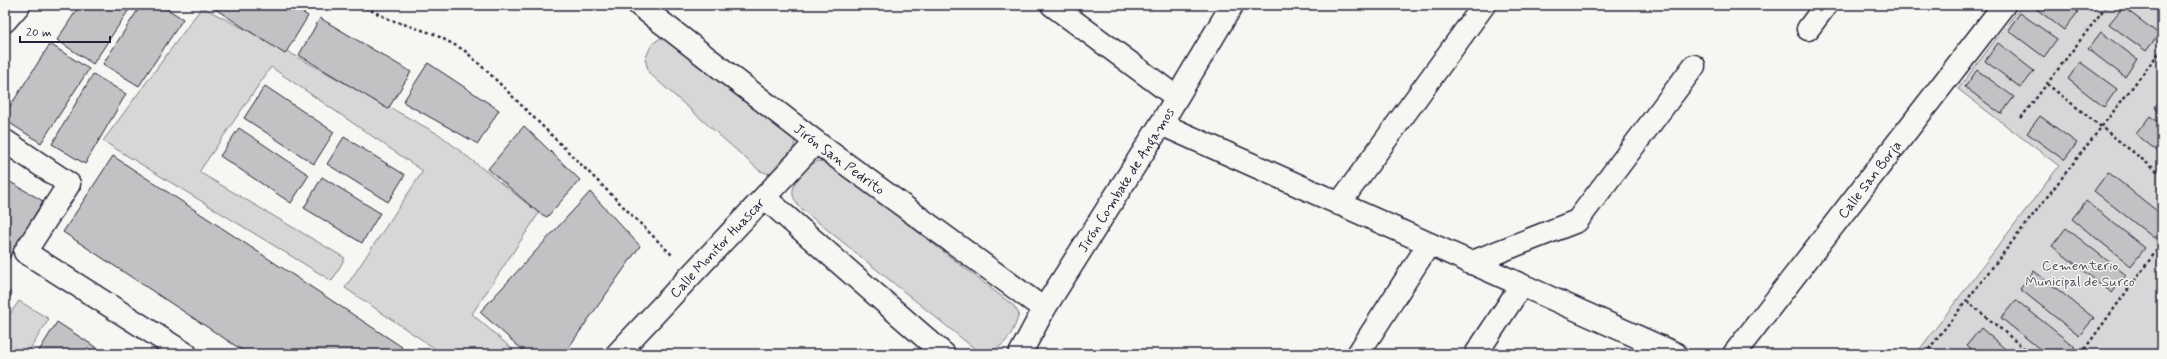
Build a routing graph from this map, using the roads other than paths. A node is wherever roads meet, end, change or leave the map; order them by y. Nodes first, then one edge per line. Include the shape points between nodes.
1 (19, 5) edge
2 (639, 5) edge
3 (1052, 5) edge
4 (1232, 5) edge
5 (1484, 5) edge
6 (1826, 5) edge
7 (2004, 5) edge
8 (5, 21) edge
9 (1808, 29) dead end
10 (1694, 66) dead end
11 (1176, 97) junction
12 (1161, 124) junction
13 (5, 141) edge
14 (816, 142) junction
15 (765, 198) junction
16 (1339, 204) junction
17 (1429, 244) junction
18 (1470, 263) junction
19 (1521, 286) junction
20 (1044, 309) junction
21 (186, 354) edge
22 (617, 354) edge
23 (944, 354) edge
24 (1020, 354) edge
25 (1358, 354) edge
26 (1476, 354) edge
27 (1676, 354) edge
28 (1734, 354) edge

1 - 8 street
2 - 14 street, Jirón San Pedrito
3 - 11 street
4 - 11 street, Jirón Combate de Angamos
5 - 16 street
6 - 9 street
7 - 28 street, Calle San Borja
10 - 18 street via 1577,221
11 - 12 street, Jirón Combate de Angamos
12 - 16 street
12 - 20 street, Jirón Combate de Angamos
13 - 21 street via 69,184 25,252
14 - 15 street, Calle Monitor Huascar
14 - 20 street, Jirón San Pedrito
15 - 22 street, Calle Monitor Huascar
15 - 23 street
16 - 17 street
17 - 18 street
17 - 25 street
18 - 19 street
19 - 26 street
19 - 27 street
20 - 24 street, Jirón Combate de Angamos

